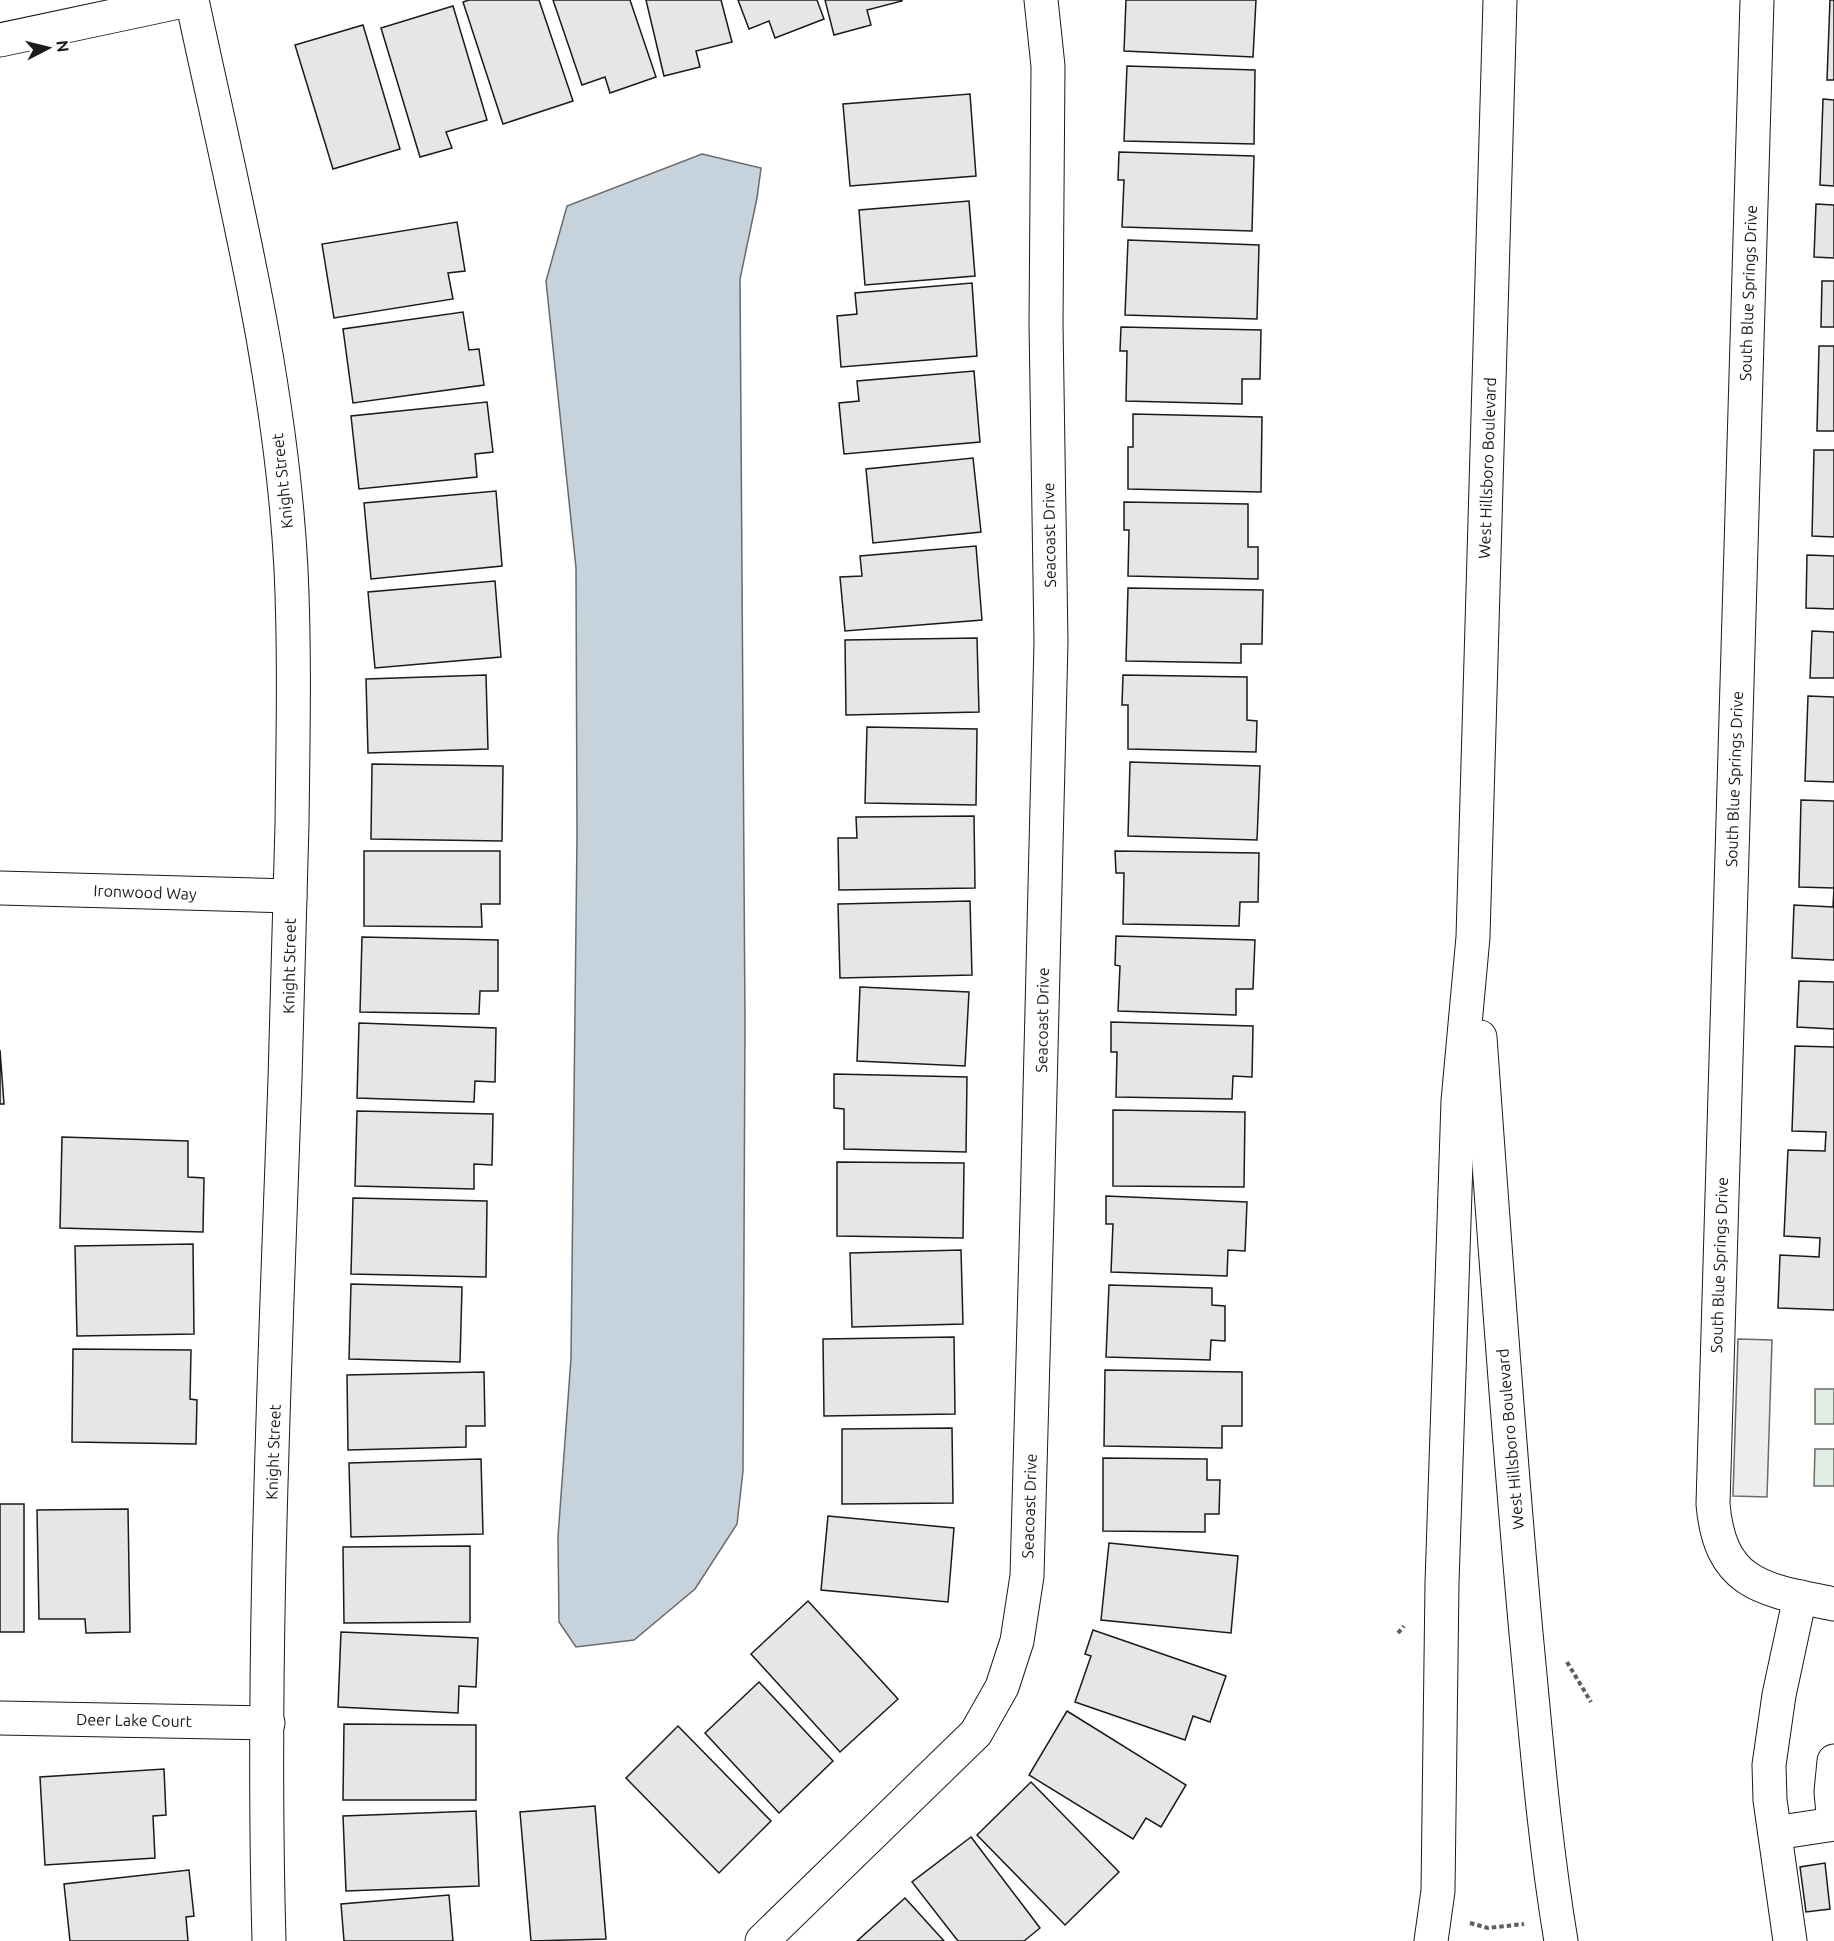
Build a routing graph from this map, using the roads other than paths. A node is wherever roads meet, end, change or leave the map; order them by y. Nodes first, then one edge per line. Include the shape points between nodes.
1 (190, 0) edge
2 (1041, 0) edge
3 (1500, 0) edge
4 (1757, 0) edge
5 (0, 40) edge
6 (0, 888) edge
7 (290, 896) junction
8 (1473, 937) junction
9 (1800, 1597) junction
10 (1834, 1604) edge
11 (0, 1718) edge
12 (268, 1723) junction
13 (1834, 1761) edge
14 (1834, 1824) edge
15 (1775, 1833) junction
16 (269, 1941) edge
17 (762, 1941) edge
18 (1431, 1941) edge
19 (1561, 1941) edge
20 (1790, 1941) edge

1 - 5 street
1 - 7 street, Knight Street via 255,294 273,388 283,475 293,650
2 - 17 street, Seacoast Drive via 1048,66 1046,323 1051,642 1027,1564 1017,1641 1002,1687 976,1734
3 - 8 street, West Hillsboro Boulevard
4 - 9 street, South Blue Springs Drive via 1713,1484 1714,1521 1725,1556 1736,1569 1762,1586
6 - 7 street, Ironwood Way
7 - 12 street, Knight Street
8 - 18 street, West Hillsboro Boulevard via 1458,1101 1437,1891
8 - 19 street, West Hillsboro Boulevard via 1521,1575 1544,1826
9 - 10 street
9 - 15 street via 1770,1742 1769,1780
11 - 12 street, Deer Lake Court
12 - 16 street, Knight Street
13 - 14 street
14 - 15 street
15 - 20 street

